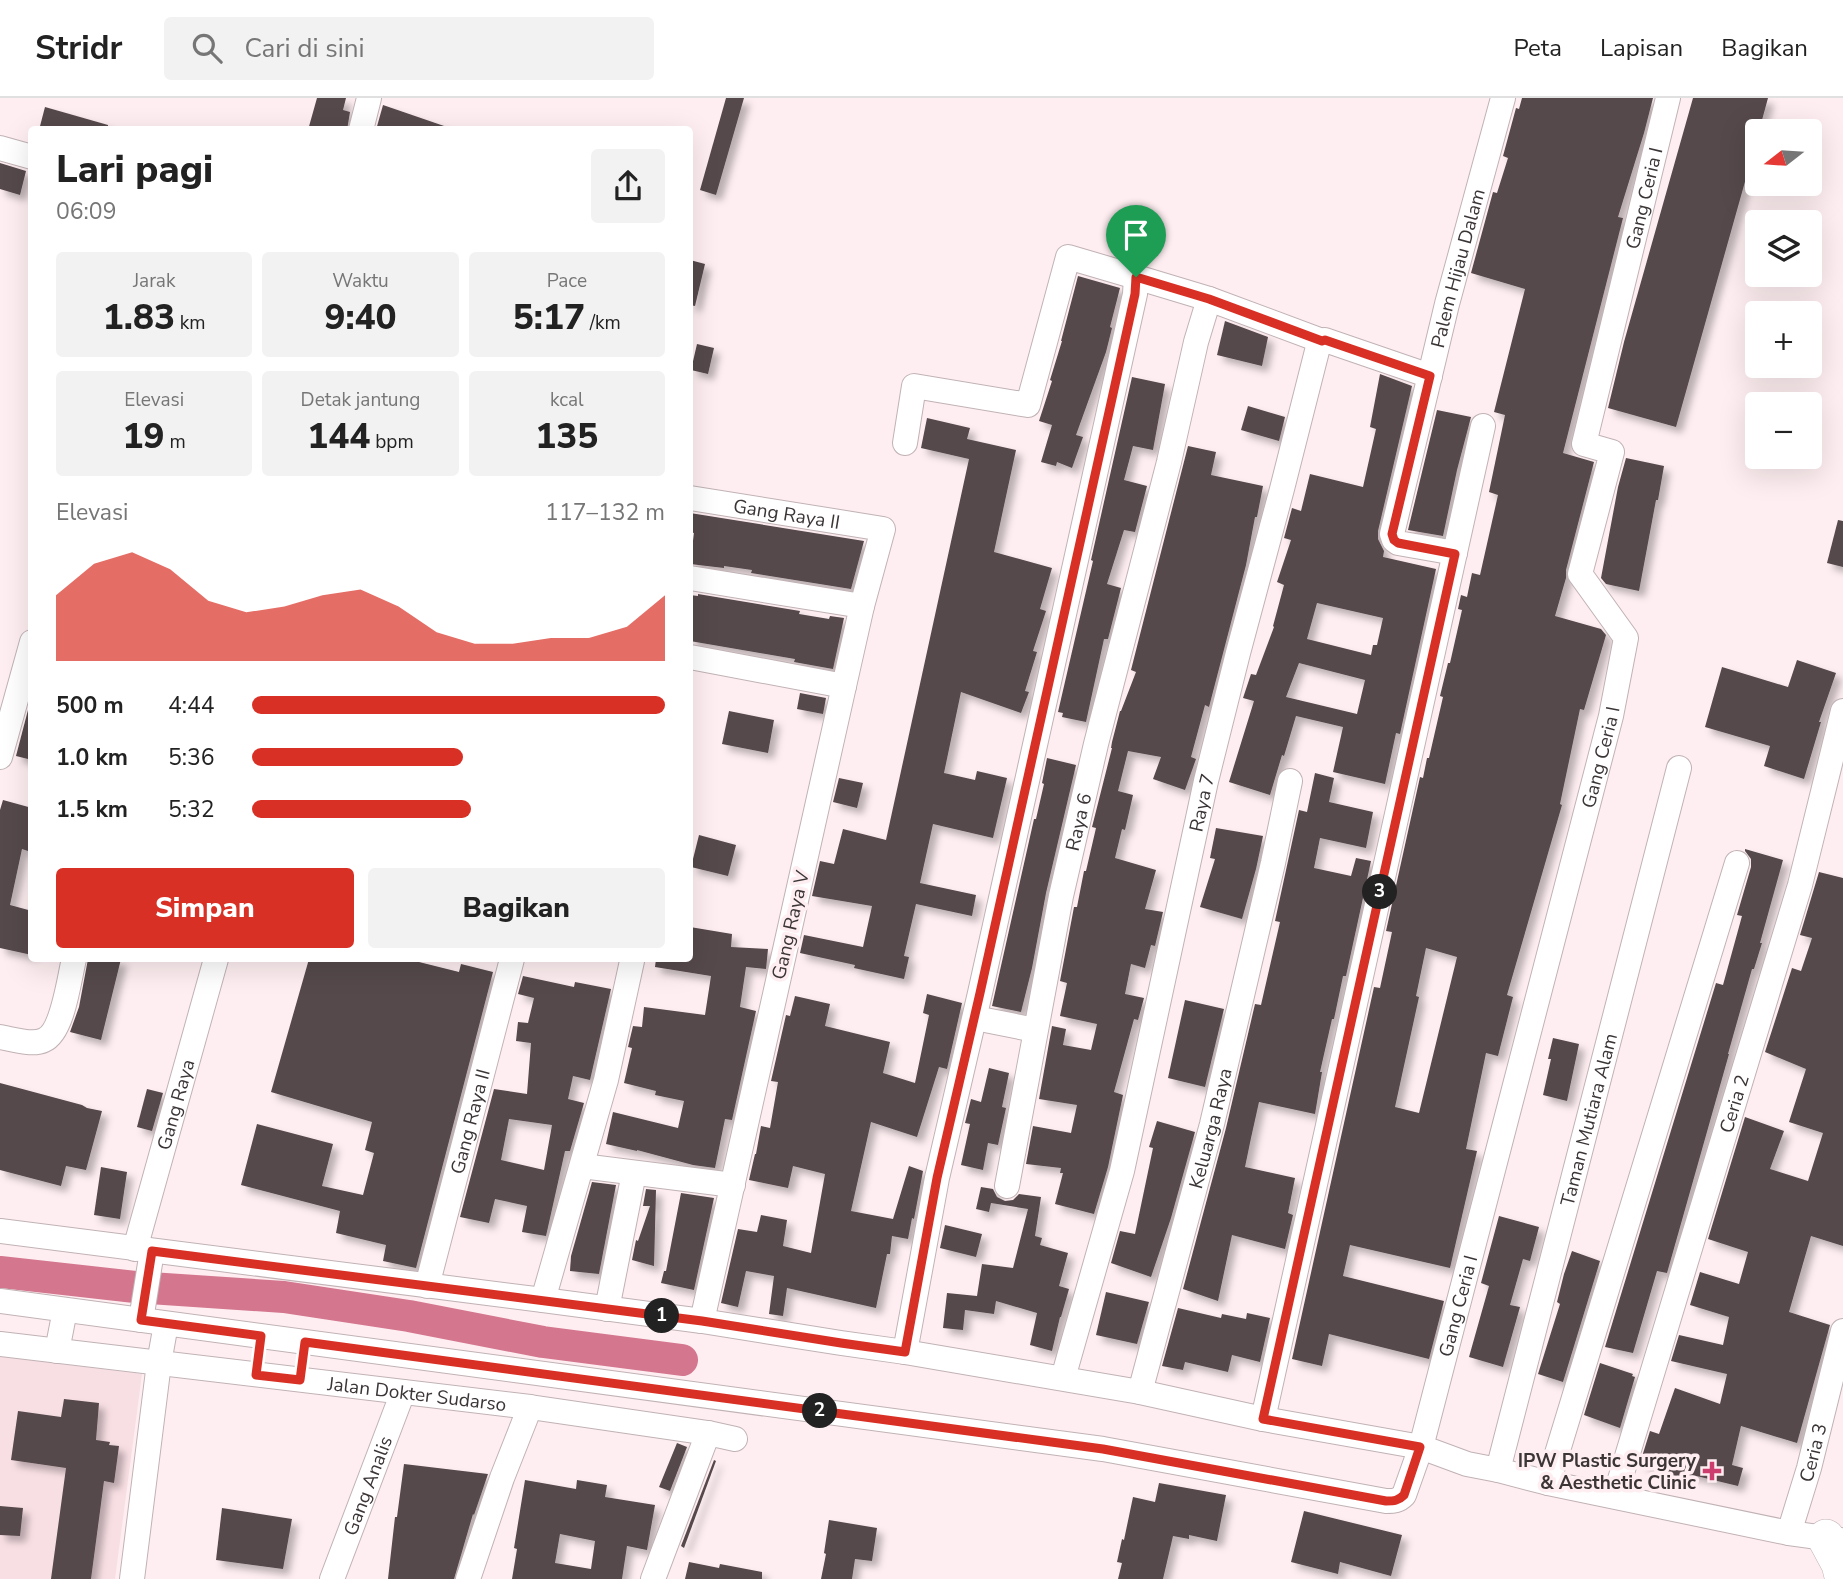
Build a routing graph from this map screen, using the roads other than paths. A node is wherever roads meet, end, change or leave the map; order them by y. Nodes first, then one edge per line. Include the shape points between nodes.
1 (369, 98) edge
2 (1503, 98) edge
3 (1668, 98) edge
4 (362, 126) edge
5 (0, 148) edge
6 (28, 155) edge
7 (1136, 286) junction
8 (1209, 299) junction
9 (1322, 341) junction
10 (1430, 376) junction
11 (1483, 426) dead end
12 (905, 443) dead end
13 (693, 498) edge
14 (883, 530) joint
15 (1455, 554) junction
16 (693, 578) edge
17 (862, 606) junction
18 (28, 654) edge
19 (693, 658) edge
20 (844, 686) junction
21 (16, 690) edge
22 (1843, 711) edge
23 (0, 757) edge
24 (1679, 768) dead end
25 (1290, 781) dead end
26 (1737, 863) dead end
27 (73, 962) edge
28 (215, 962) edge
29 (511, 962) edge
30 (632, 962) edge
31 (975, 1018) junction
32 (1035, 1030) junction
33 (0, 1037) edge
34 (582, 1166) junction
35 (634, 1173) junction
36 (733, 1185) junction
37 (1007, 1186) dead end
38 (0, 1231) edge
39 (145, 1257) junction
40 (427, 1286) junction
41 (543, 1300) junction
42 (0, 1301) edge
43 (607, 1309) junction
44 (65, 1310) junction
45 (150, 1315) junction
46 (702, 1321) junction
47 (1843, 1331) edge
48 (261, 1336) junction
49 (305, 1342) junction
50 (0, 1345) edge
51 (57, 1351) junction
52 (905, 1352) junction
53 (159, 1363) junction
54 (256, 1375) junction
55 (1063, 1378) junction
56 (300, 1380) junction
57 (404, 1392) junction
58 (1140, 1392) junction
59 (530, 1408) junction
60 (1263, 1419) junction
61 (708, 1433) junction
62 (736, 1439) dead end
63 (1420, 1447) junction
64 (1498, 1470) junction
65 (1548, 1483) junction
66 (1615, 1496) junction
67 (1789, 1532) junction
68 (1835, 1539) edge
69 (1843, 1576) edge
70 (132, 1579) edge
71 (332, 1579) edge
72 (468, 1579) edge
73 (653, 1579) edge

1 - 4 street
2 - 10 street, Palem Hijau Dalam
3 - 63 street, Gang Ceria I via 1584,444 1612,452 1580,575 1626,639 1611,716
5 - 6 street
7 - 8 street
7 - 12 street via 1068,257 1028,405 914,386
7 - 31 street
8 - 9 street
8 - 32 street, Raya 6 via 1096,744
9 - 10 street
9 - 55 street, Raya 7 via 1206,781 1122,1171
10 - 15 street, Palem Hijau Dalam via 1392,534 1398,543
11 - 15 street
13 - 14 street, Gang Raya II
14 - 17 street, Gang Raya V
15 - 60 street
16 - 17 street
17 - 20 street, Gang Raya V
18 - 21 street
19 - 20 street
20 - 36 street, Gang Raya V
21 - 23 street
22 - 66 street, Ceria 2 via 1800,885
24 - 64 street, Taman Mutiara Alam
25 - 58 street, Keluarga Raya via 1212,1124
26 - 65 street
27 - 33 street via 59,1021 51,1035 34,1042
28 - 39 street, Gang Raya
29 - 40 street, Gang Raya II
30 - 34 street
31 - 32 street
31 - 52 street via 937,1178
32 - 37 street, Raya 6
34 - 35 street
34 - 41 street
35 - 36 street
35 - 43 street
36 - 46 street, Gang Raya V
38 - 39 street
39 - 40 street
39 - 45 street, Gang Raya
40 - 41 street
41 - 43 street
42 - 44 street
43 - 46 street
44 - 45 street
44 - 51 street
45 - 48 street
45 - 53 street, Gang Raya
46 - 52 street
47 - 67 street, Ceria 3 via 1810,1468
48 - 49 street
48 - 54 street
49 - 56 street
49 - 63 street via 1103,1449 1386,1501 1404,1495
50 - 51 street, Jalan Dokter Sudarso
51 - 53 street, Jalan Dokter Sudarso
52 - 55 street
53 - 54 street, Jalan Dokter Sudarso
53 - 70 street, Gang Raya
54 - 56 street, Jalan Dokter Sudarso
55 - 58 street
56 - 57 street, Jalan Dokter Sudarso
57 - 59 street, Jalan Dokter Sudarso
57 - 71 street, Gang Analis
58 - 60 street
59 - 61 street, Jalan Dokter Sudarso
59 - 72 street
60 - 63 street
61 - 62 street, Jalan Dokter Sudarso
61 - 73 street
63 - 64 street
64 - 65 street
65 - 66 street
66 - 67 street
67 - 68 street
68 - 69 highway

